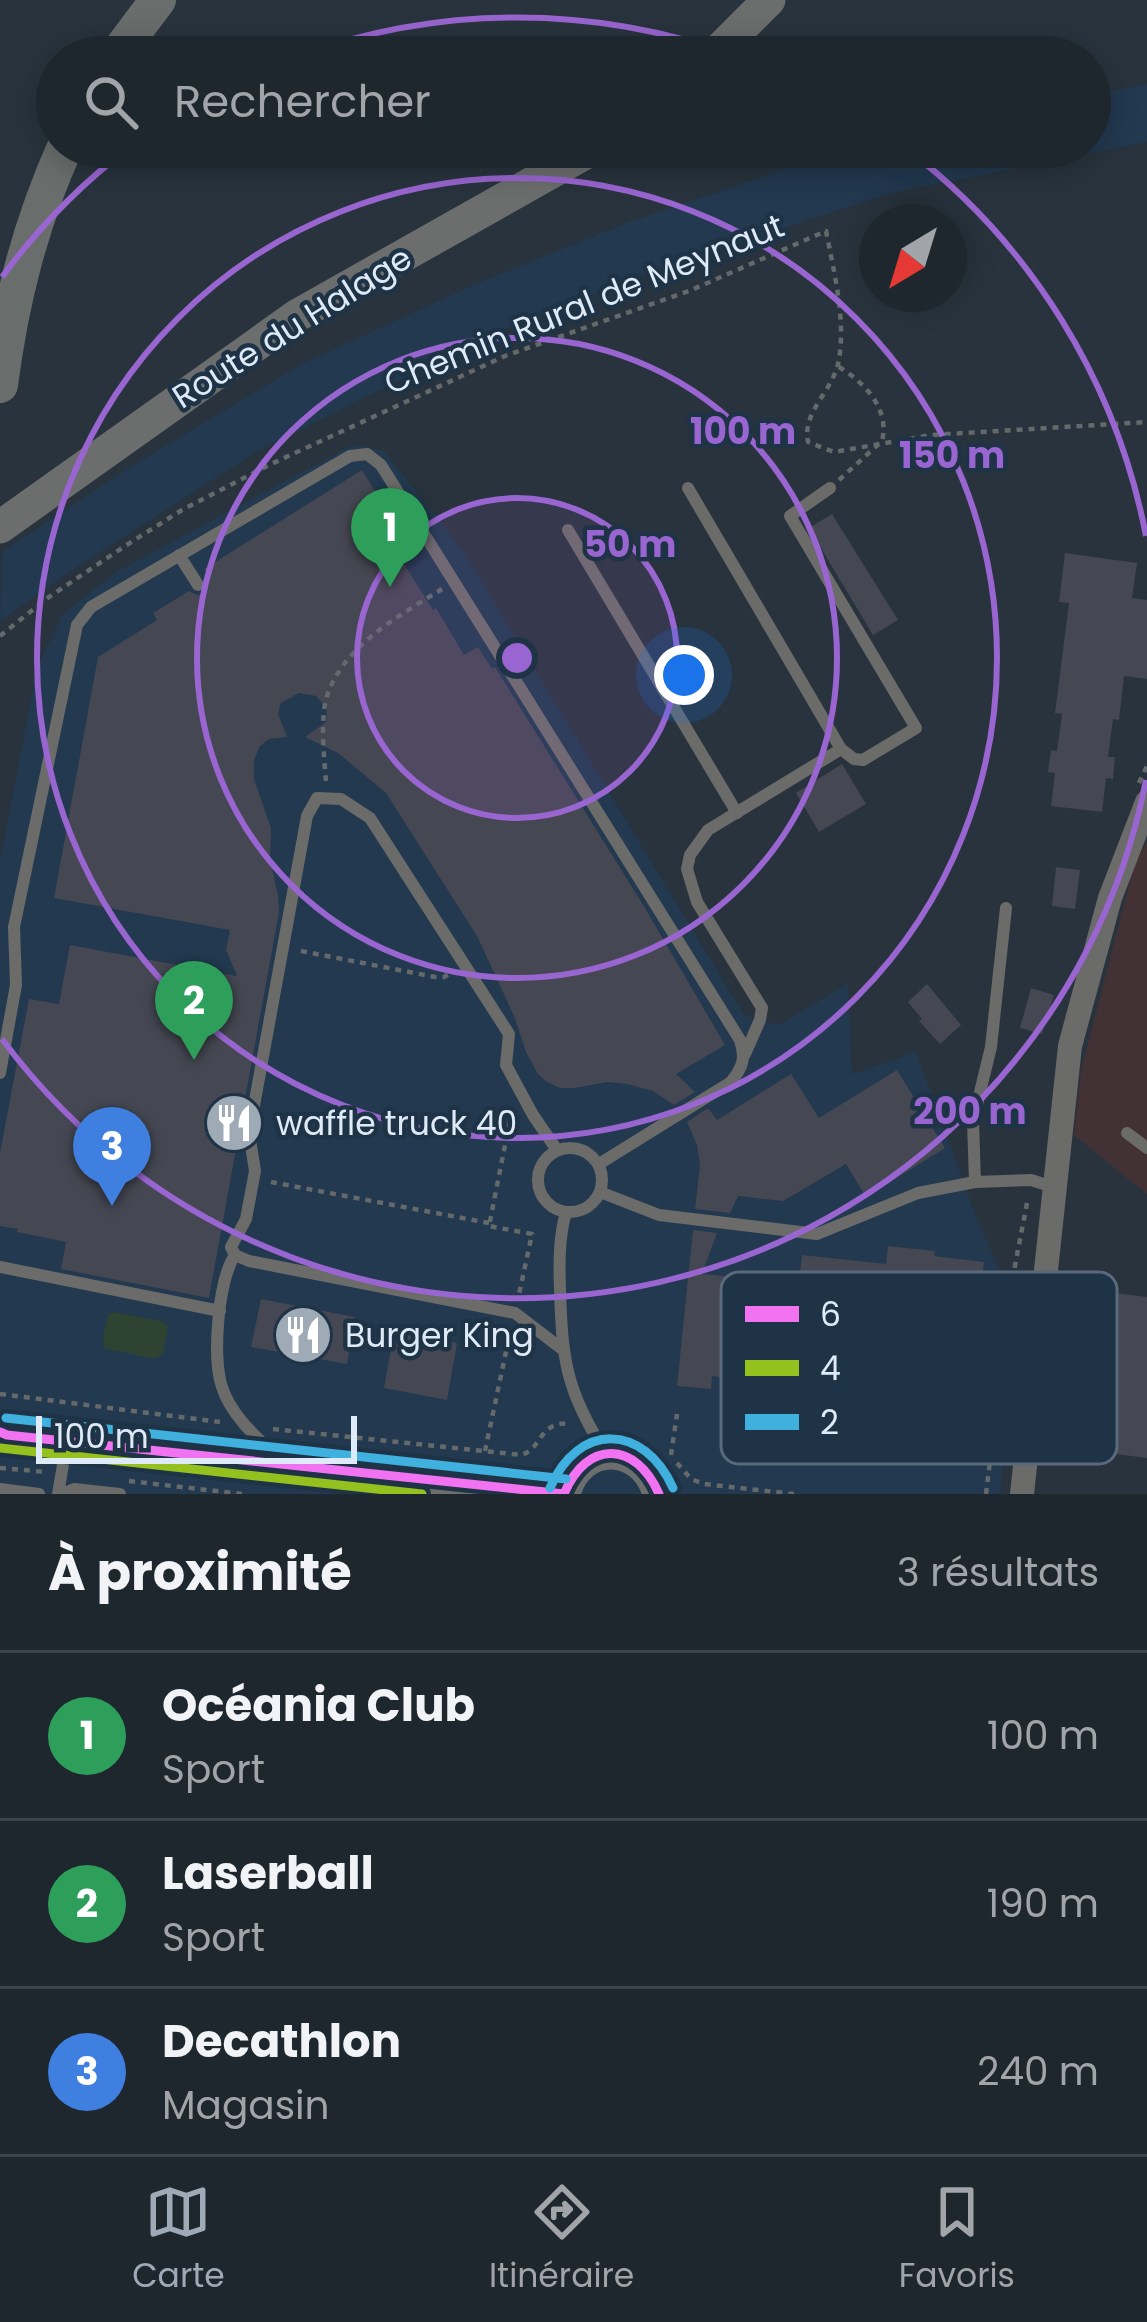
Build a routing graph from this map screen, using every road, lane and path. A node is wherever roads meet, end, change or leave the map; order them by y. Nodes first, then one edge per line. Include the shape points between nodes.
1 (158, 0) edge
2 (769, 0) edge
3 (131, 36) edge
4 (733, 36) edge
5 (56, 168) edge
6 (559, 168) edge
7 (838, 366) junction
8 (0, 385) edge
9 (1147, 422) edge
10 (882, 441) junction
11 (688, 488) dead end
12 (830, 488) joint
13 (0, 527) edge
14 (568, 530) dead end
15 (179, 555) junction
16 (454, 581) junction
17 (199, 585) dead end
18 (0, 636) edge
19 (842, 749) junction
20 (328, 799) junction
21 (1147, 802) edge
22 (737, 813) junction
23 (1006, 908) dead end
24 (284, 947) junction
25 (464, 965) junction
26 (745, 1054) junction
27 (0, 1073) edge
28 (522, 1097) junction
29 (1127, 1133) dead end
30 (1147, 1148) edge
31 (557, 1150) junction
32 (598, 1164) junction
33 (254, 1179) junction
34 (974, 1182) junction
35 (1053, 1186) junction
36 (600, 1192) junction
37 (566, 1212) junction
38 (490, 1222) junction
39 (235, 1255) junction
40 (0, 1267) edge
41 (1044, 1272) edge
42 (220, 1311) junction
43 (515, 1313) junction
44 (562, 1348) junction
45 (0, 1394) edge
46 (676, 1414) dead end
47 (585, 1421) junction
48 (244, 1425) junction
49 (2, 1435) edge
50 (67, 1440) junction
51 (656, 1444) dead end
52 (484, 1451) junction
53 (605, 1453) junction
54 (671, 1456) junction
55 (285, 1463) junction
56 (1025, 1464) edge
57 (0, 1489) edge
58 (39, 1494) edge
59 (60, 1494) edge
60 (120, 1494) edge
61 (564, 1494) edge
62 (658, 1494) edge
63 (794, 1494) edge
64 (1022, 1494) edge

1 - 3 main road
2 - 4 main road
5 - 8 main road via 20,270
6 - 13 main road, Route du Halage via 298,315
7 - 10 path via 871,394 884,421
7 - 10 path, Chemin Rural de Meynaut via 805,427 808,442 834,452
7 - 18 path, Chemin Rural de Meynaut via 841,306 826,231 689,291 505,356 269,464 124,546
9 - 10 path, Chemin Rural de Meynaut
10 - 12 path
11 - 19 lane
12 - 19 lane via 790,516 916,728 862,760
14 - 22 lane
15 - 16 lane via 350,456 367,454
15 - 17 lane
15 - 27 lane via 91,607 76,625 14,927 16,985
16 - 20 path via 383,626 340,667 325,700
16 - 26 lane
19 - 22 lane
20 - 24 lane via 317,799 307,816
20 - 25 lane via 370,818
21 - 35 street via 1110,898 1070,1046
22 - 26 lane via 708,830 687,869 697,902 762,1009
23 - 34 lane via 991,1047 973,1121
24 - 25 path via 434,977
24 - 33 lane via 249,1133
25 - 28 lane via 509,1034 506,1065
26 - 32 lane via 731,1082
28 - 31 lane
28 - 38 path via 512,1104
29 - 30 lane
31 - 32 lane via 576,1148
31 - 37 lane via 541,1164 538,1184 547,1203
32 - 36 lane
33 - 38 path
33 - 39 lane
34 - 35 lane
34 - 36 lane via 918,1193 817,1234 659,1215
35 - 41 street
36 - 37 lane via 586,1208
37 - 44 lane
38 - 43 path via 532,1234
39 - 42 lane
39 - 43 lane
40 - 42 lane
42 - 48 lane via 222,1388
43 - 44 lane
43 - 52 path
44 - 47 lane
45 - 48 path
46 - 54 path
47 - 52 path via 553,1426 522,1455
47 - 53 lane
48 - 52 path
48 - 55 lane
49 - 50 main road
50 - 55 main road
50 - 59 lane
51 - 54 path
53 - 61 main road via 574,1471
53 - 62 main road via 640,1463
54 - 63 path via 704,1484
55 - 61 main road
56 - 64 street
57 - 58 lane
59 - 60 lane

